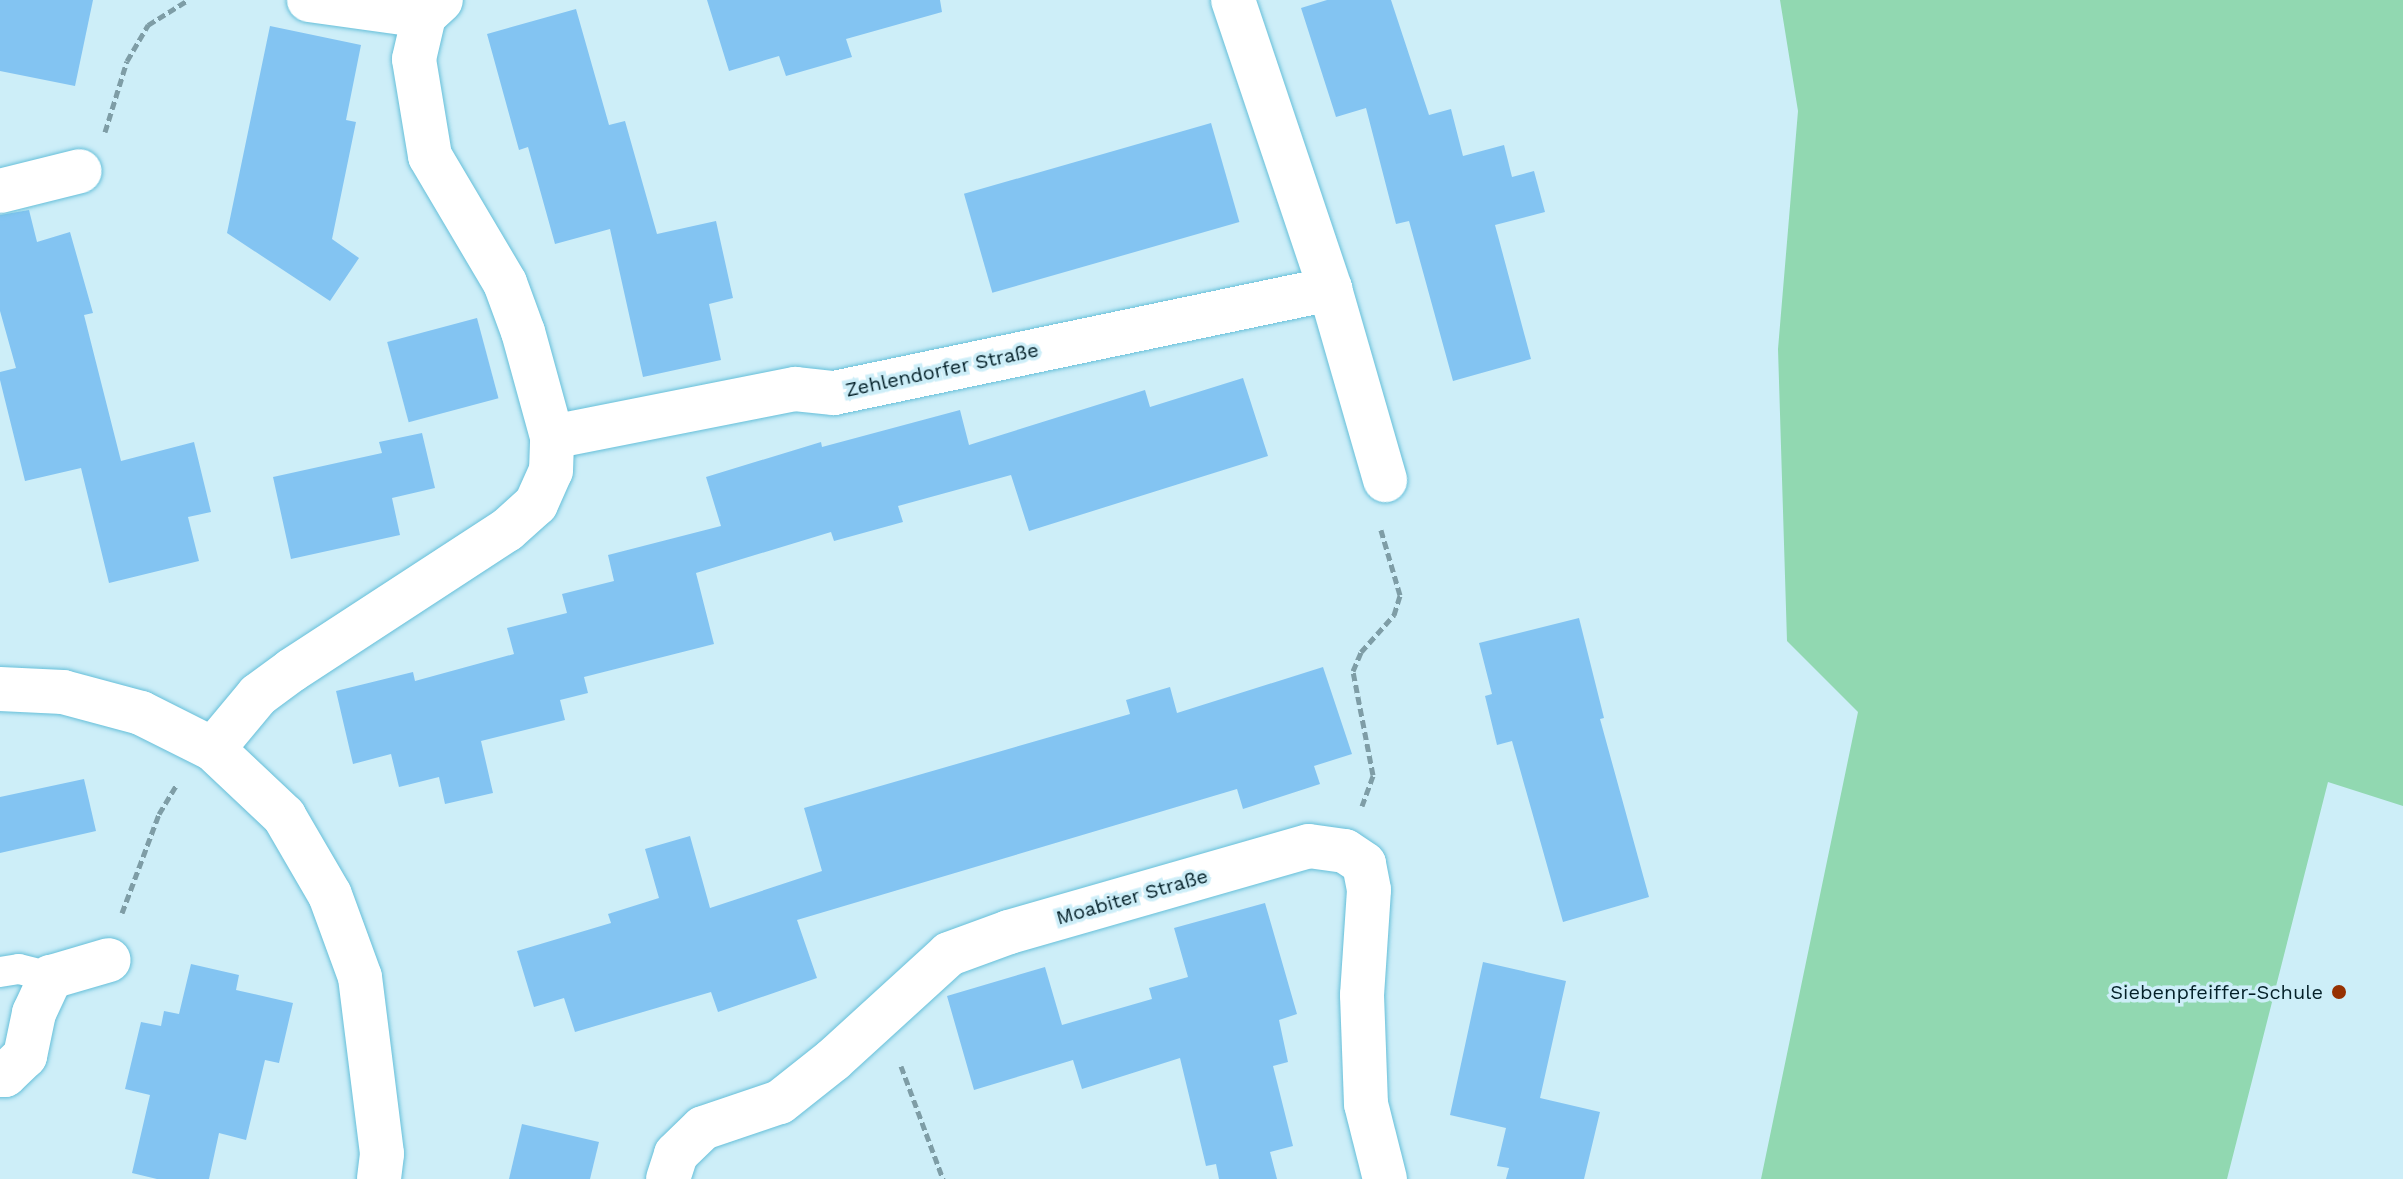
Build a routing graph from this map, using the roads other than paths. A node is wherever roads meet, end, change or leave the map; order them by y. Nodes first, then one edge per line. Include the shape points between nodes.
1 (309, 0) edge
2 (1233, 0) edge
3 (433, 8) edge
4 (80, 171) road end
5 (0, 191) edge
6 (1330, 289) junction
7 (552, 437) junction
8 (1385, 480) road end
9 (0, 689) edge
10 (213, 749) junction
11 (109, 960) road end
12 (0, 972) edge
13 (51, 977) junction
14 (0, 1075) edge
15 (379, 1179) edge
16 (668, 1179) edge
17 (1385, 1179) edge

1 - 3 street
2 - 6 street
3 - 7 street via 414,59 430,156 505,283
4 - 5 street
6 - 7 street, Zehlendorfer Straße via 834,393 795,389
6 - 8 street
7 - 10 street via 551,471 536,504 507,530 258,695
9 - 10 street via 63,692 141,713
10 - 15 street via 284,816 330,895 360,977 382,1154
11 - 13 street
12 - 13 lane via 19,969
13 - 14 street via 34,1013 25,1056
16 - 17 street, Moabiter Straße via 676,1154 703,1128 780,1102 949,954 1309,846 1345,851 1364,864 1369,890 1362,995 1366,1104

